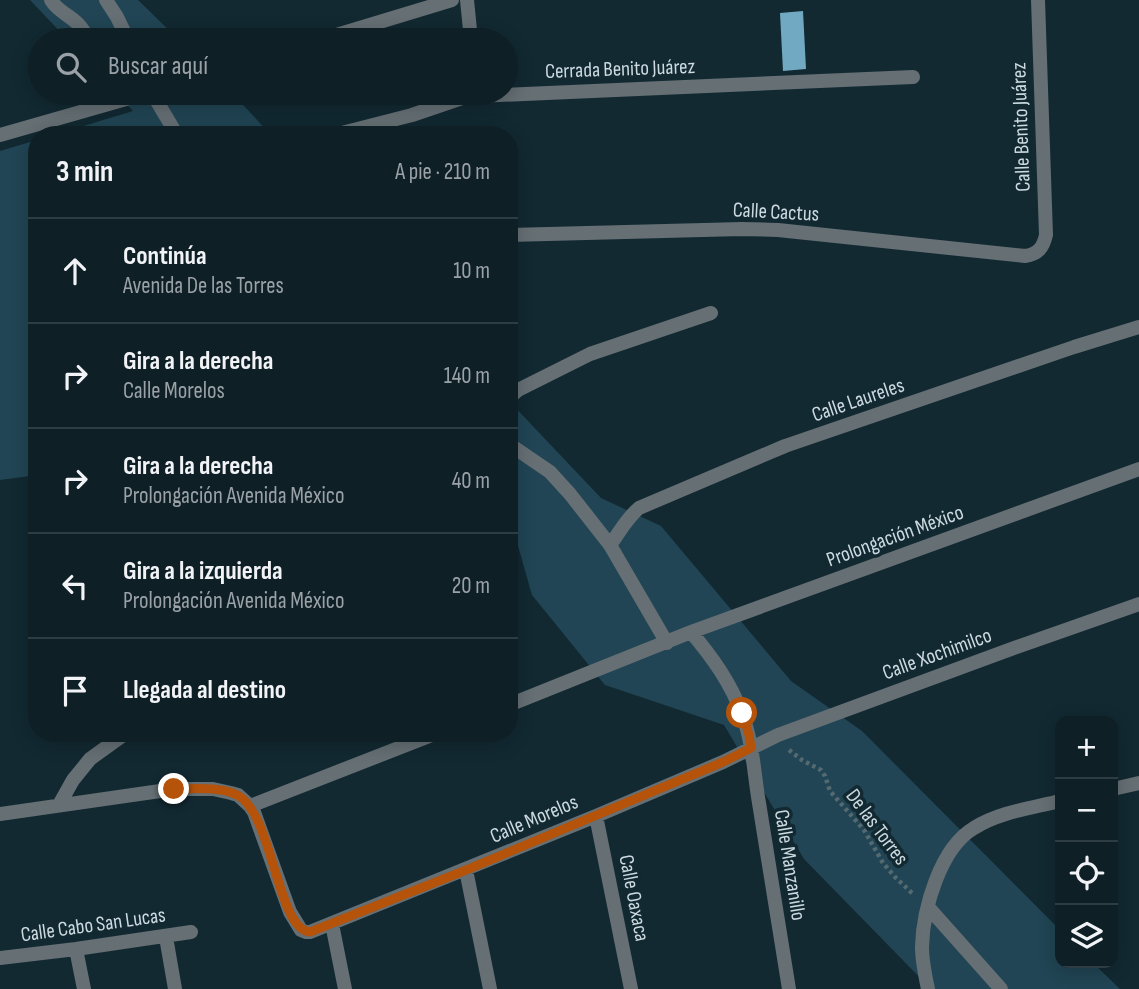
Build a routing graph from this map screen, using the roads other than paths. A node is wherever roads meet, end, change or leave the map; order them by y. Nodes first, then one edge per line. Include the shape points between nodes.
1 (51, 0) edge
2 (452, 0) edge
3 (467, 0) edge
4 (1038, 0) edge
5 (109, 1) edge
6 (81, 28) edge
7 (122, 28) edge
8 (360, 28) edge
9 (470, 28) edge
10 (913, 77) dead end
11 (518, 92) edge
12 (106, 105) edge
13 (157, 105) edge
14 (441, 105) edge
15 (32, 126) edge
16 (171, 126) edge
17 (369, 126) edge
18 (28, 127) edge
19 (0, 135) edge
20 (518, 235) edge
21 (1039, 251) joint
22 (711, 313) dead end
23 (1139, 327) edge
24 (518, 390) edge
25 (518, 450) edge
26 (1139, 469) edge
27 (610, 545) junction
28 (1139, 604) edge
29 (691, 632) junction
30 (667, 643) junction
31 (518, 701) edge
32 (113, 742) edge
33 (414, 742) edge
34 (751, 748) junction
35 (1139, 783) edge
36 (1118, 788) edge
37 (1055, 802) edge
38 (59, 805) junction
39 (250, 806) junction
40 (0, 814) edge
41 (596, 816) junction
42 (466, 870) junction
43 (928, 907) junction
44 (332, 924) junction
45 (191, 932) dead end
46 (166, 937) junction
47 (76, 950) junction
48 (0, 958) edge
49 (83, 989) edge
50 (175, 989) edge
51 (345, 989) edge
52 (490, 989) edge
53 (631, 989) edge
54 (789, 989) edge
55 (928, 989) edge
56 (1001, 989) edge

1 - 6 street
2 - 8 street
3 - 9 street
4 - 21 street, Calle Benito Juárez via 1046,235
5 - 7 street
10 - 11 street, Cerrada Benito Juárez
12 - 15 street
13 - 16 street
14 - 17 street, Cerrada Benito Juárez
18 - 19 street
20 - 21 street, Calle Cactus via 778,230 1025,256
22 - 24 street via 590,354
23 - 27 street, Calle Laureles via 785,446 639,508
25 - 27 street via 551,472
26 - 29 street, Prolongación México
27 - 30 street
28 - 34 street, Calle Xochimilco
29 - 30 street, Prolongación México
29 - 34 street, Calle Manzanillo via 732,692
30 - 31 street, Prolongación México
32 - 38 street via 90,758
33 - 39 street
34 - 41 street, Calle Morelos
34 - 54 street, Calle Manzanillo
35 - 36 street
37 - 43 street via 993,818 971,829 952,848 938,873
38 - 39 street via 174,789 214,789 238,795
38 - 40 street
39 - 44 street, Calle Morelos via 297,925 306,932
41 - 42 street, Calle Morelos
41 - 53 street, Calle Oaxaca
42 - 44 street, Calle Morelos
42 - 52 street
43 - 55 street via 922,944
43 - 56 street
44 - 51 street
45 - 46 street, Calle Cabo San Lucas
46 - 47 street, Calle Cabo San Lucas
46 - 50 street
47 - 48 street, Calle Cabo San Lucas
47 - 49 street

